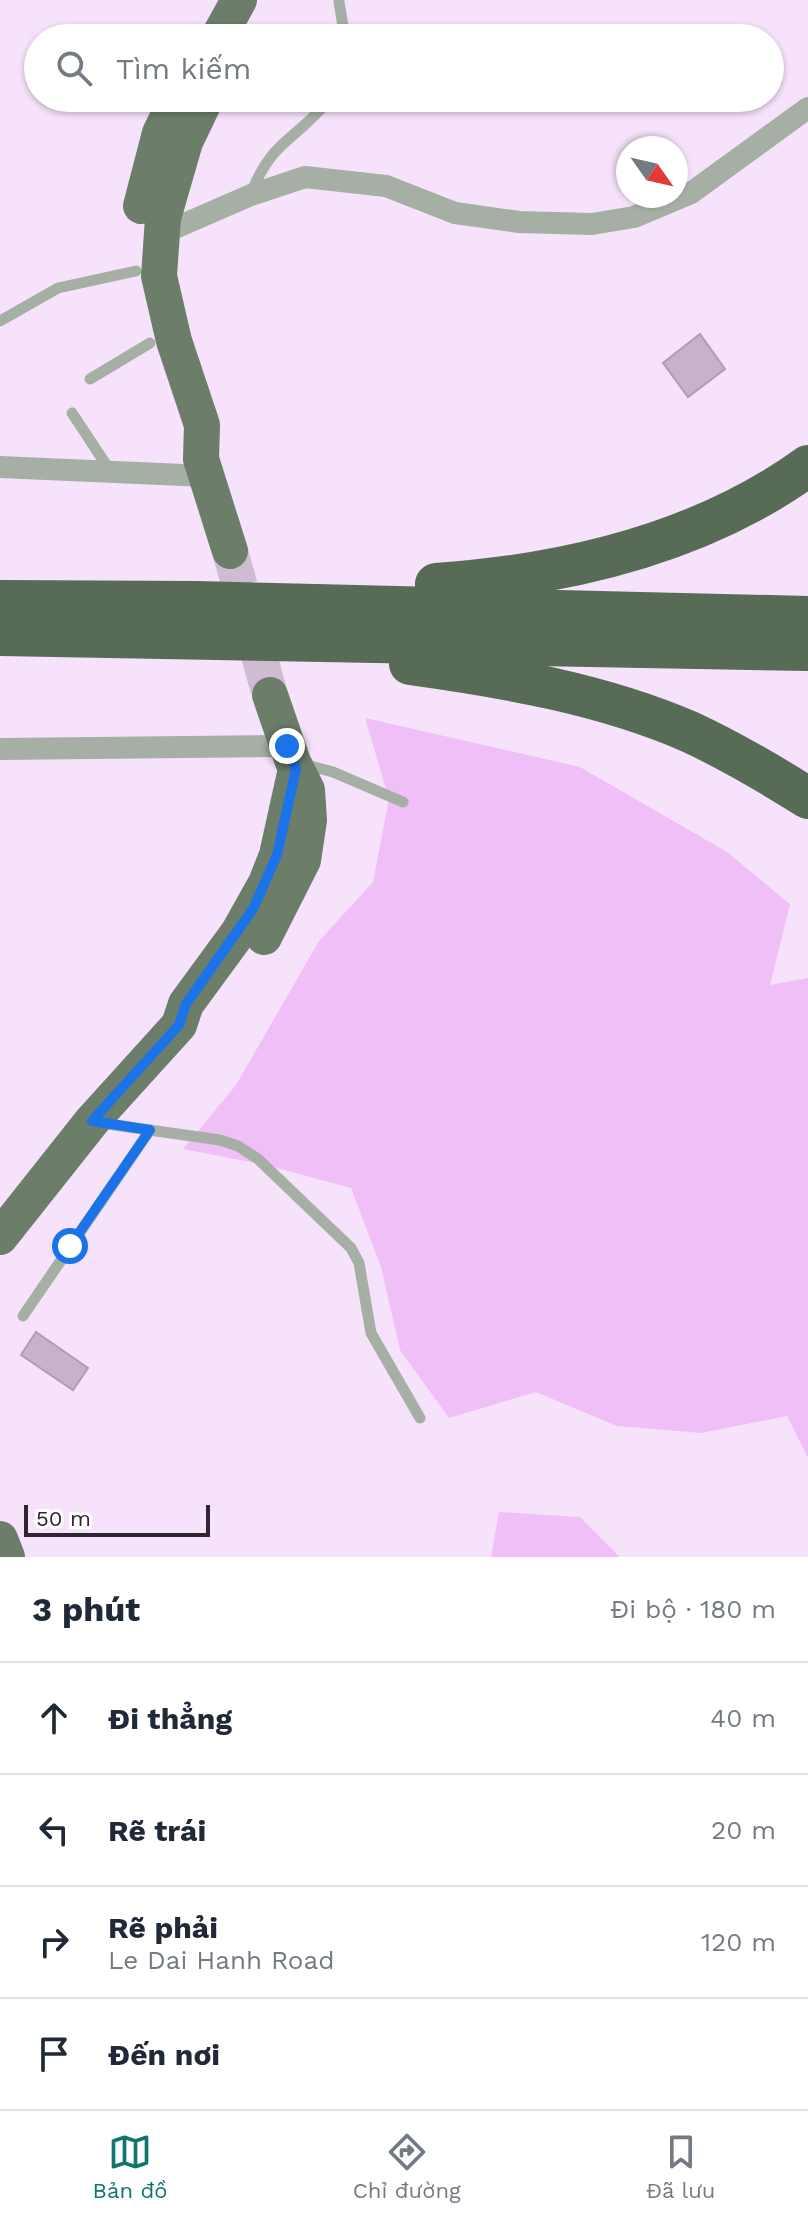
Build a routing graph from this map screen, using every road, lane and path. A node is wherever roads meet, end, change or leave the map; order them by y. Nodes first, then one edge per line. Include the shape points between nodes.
1 (239, 0) edge
2 (339, 2) dead end
3 (226, 24) edge
4 (343, 24) edge
5 (808, 108) edge
6 (170, 112) edge
7 (199, 112) edge
8 (318, 112) edge
9 (251, 195) junction
10 (159, 235) junction
11 (136, 271) junction
12 (0, 321) edge
13 (150, 343) junction
14 (90, 379) dead end
15 (72, 413) dead end
16 (808, 466) edge
17 (0, 467) edge
18 (204, 468) junction
19 (112, 473) junction
20 (230, 551) tunnel mouth
21 (0, 601) edge
22 (808, 617) edge
23 (200, 619) junction
24 (0, 635) edge
25 (808, 650) edge
26 (270, 695) tunnel mouth
27 (0, 749) edge
28 (292, 759) junction
29 (808, 798) edge
30 (403, 802) dead end
31 (92, 1121) junction
32 (150, 1130) junction
33 (0, 1237) edge
34 (23, 1316) dead end
35 (420, 1418) dead end
36 (0, 1539) edge
37 (7, 1557) edge

1 - 3 main road
2 - 4 lane
5 - 9 street via 691,193 634,217 592,224 455,213 386,186 334,179 305,177
6 - 11 main road via 141,209
7 - 10 main road via 185,142
8 - 9 lane via 276,146 261,166
9 - 10 street
10 - 18 main road via 159,276 202,425
11 - 12 lane via 58,288
11 - 13 main road
13 - 14 lane
13 - 18 main road via 180,436
15 - 19 lane
16 - 23 highway via 709,523 605,558 491,580
17 - 19 street
18 - 19 street
18 - 20 main road
21 - 23 highway
22 - 23 highway
23 - 24 highway
23 - 25 highway
23 - 29 highway via 501,676 602,703 687,731
26 - 28 main road
27 - 28 street
28 - 30 lane
28 - 31 main road via 307,790 309,820 303,860 291,890 228,989 202,1016 179,1025
31 - 32 lane
31 - 33 main road
32 - 34 lane
32 - 35 lane via 238,1146 351,1248 359,1263 371,1333
36 - 37 main road

